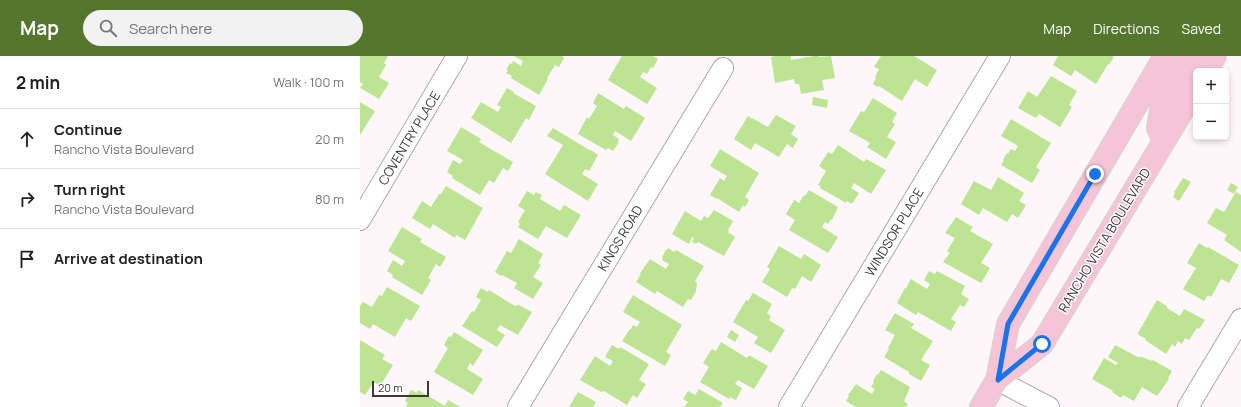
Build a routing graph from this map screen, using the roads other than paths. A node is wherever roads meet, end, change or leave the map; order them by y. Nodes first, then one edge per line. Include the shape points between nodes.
1 (457, 56) edge
2 (1000, 56) edge
3 (1165, 56) edge
4 (1190, 56) edge
5 (1215, 56) edge
6 (722, 68) dead end
7 (1208, 68) edge
8 (1193, 93) edge
9 (1164, 141) junction
10 (360, 220) edge
11 (1241, 319) edge
12 (998, 380) junction
13 (518, 407) edge
14 (789, 407) edge
15 (981, 407) edge
16 (1049, 407) edge
17 (1188, 407) edge

1 - 10 street, COVENTRY PLACE
2 - 14 street, WINDSOR PLACE
3 - 12 main road, RANCHO VISTA BOULEVARD via 1008,324
4 - 9 main road via 1162,104 1158,128
5 - 7 main road
6 - 13 street, KINGS ROAD
8 - 9 main road, RANCHO VISTA BOULEVARD
9 - 12 main road, RANCHO VISTA BOULEVARD via 1042,344
11 - 17 street
12 - 15 main road, RANCHO VISTA BOULEVARD
12 - 16 street

